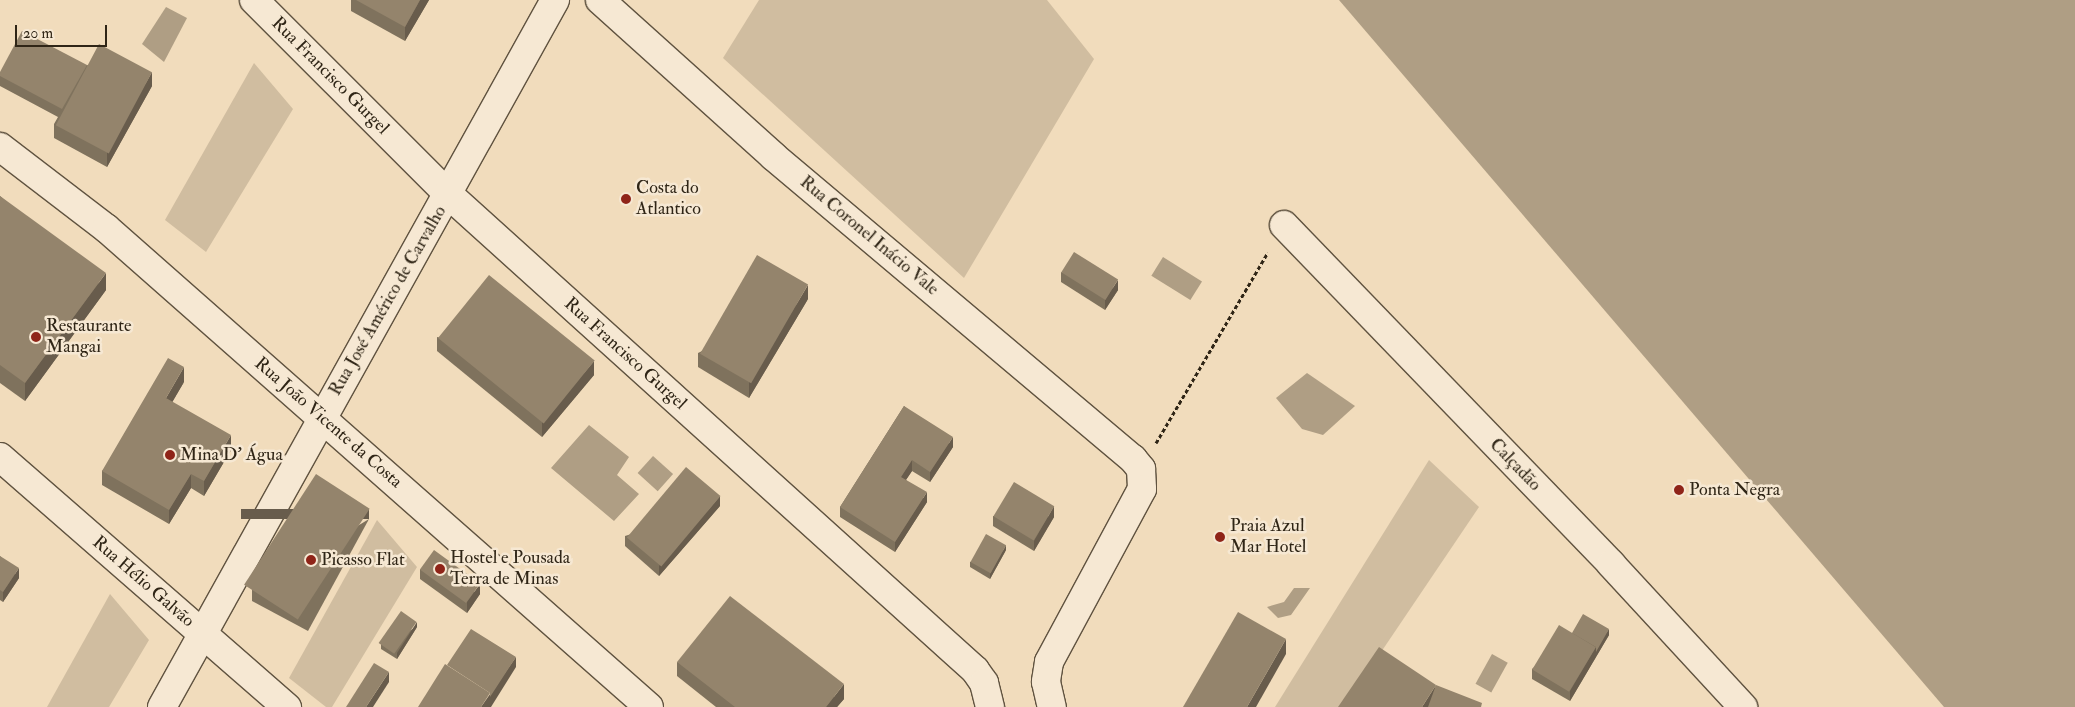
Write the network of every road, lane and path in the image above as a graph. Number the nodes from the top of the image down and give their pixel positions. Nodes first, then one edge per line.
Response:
1 (254, 0) edge
2 (554, 0) edge
3 (600, 0) edge
4 (0, 147) edge
5 (448, 194) junction
6 (1284, 225) joint
7 (322, 417) junction
8 (0, 458) edge
9 (1140, 469) junction
10 (203, 634) junction
11 (1049, 694) edge
12 (162, 707) edge
13 (287, 707) edge
14 (649, 707) edge
15 (990, 707) edge
16 (1742, 707) edge

1 - 5 street, Rua Francisco Gurgel
2 - 5 street, Rua José Américo de Carvalho
3 - 9 street, Rua Coronel Inácio Vale
4 - 7 street, Rua João Vicente da Costa
5 - 7 street, Rua José Américo de Carvalho
5 - 15 street, Rua Francisco Gurgel
6 - 9 path
6 - 16 street, Calçadão
7 - 10 street, Rua José Américo de Carvalho
7 - 14 street, Rua João Vicente da Costa
8 - 10 street, Rua Hélio Galvão
9 - 11 street
10 - 12 street, Rua José Américo de Carvalho
10 - 13 street, Rua Hélio Galvão

